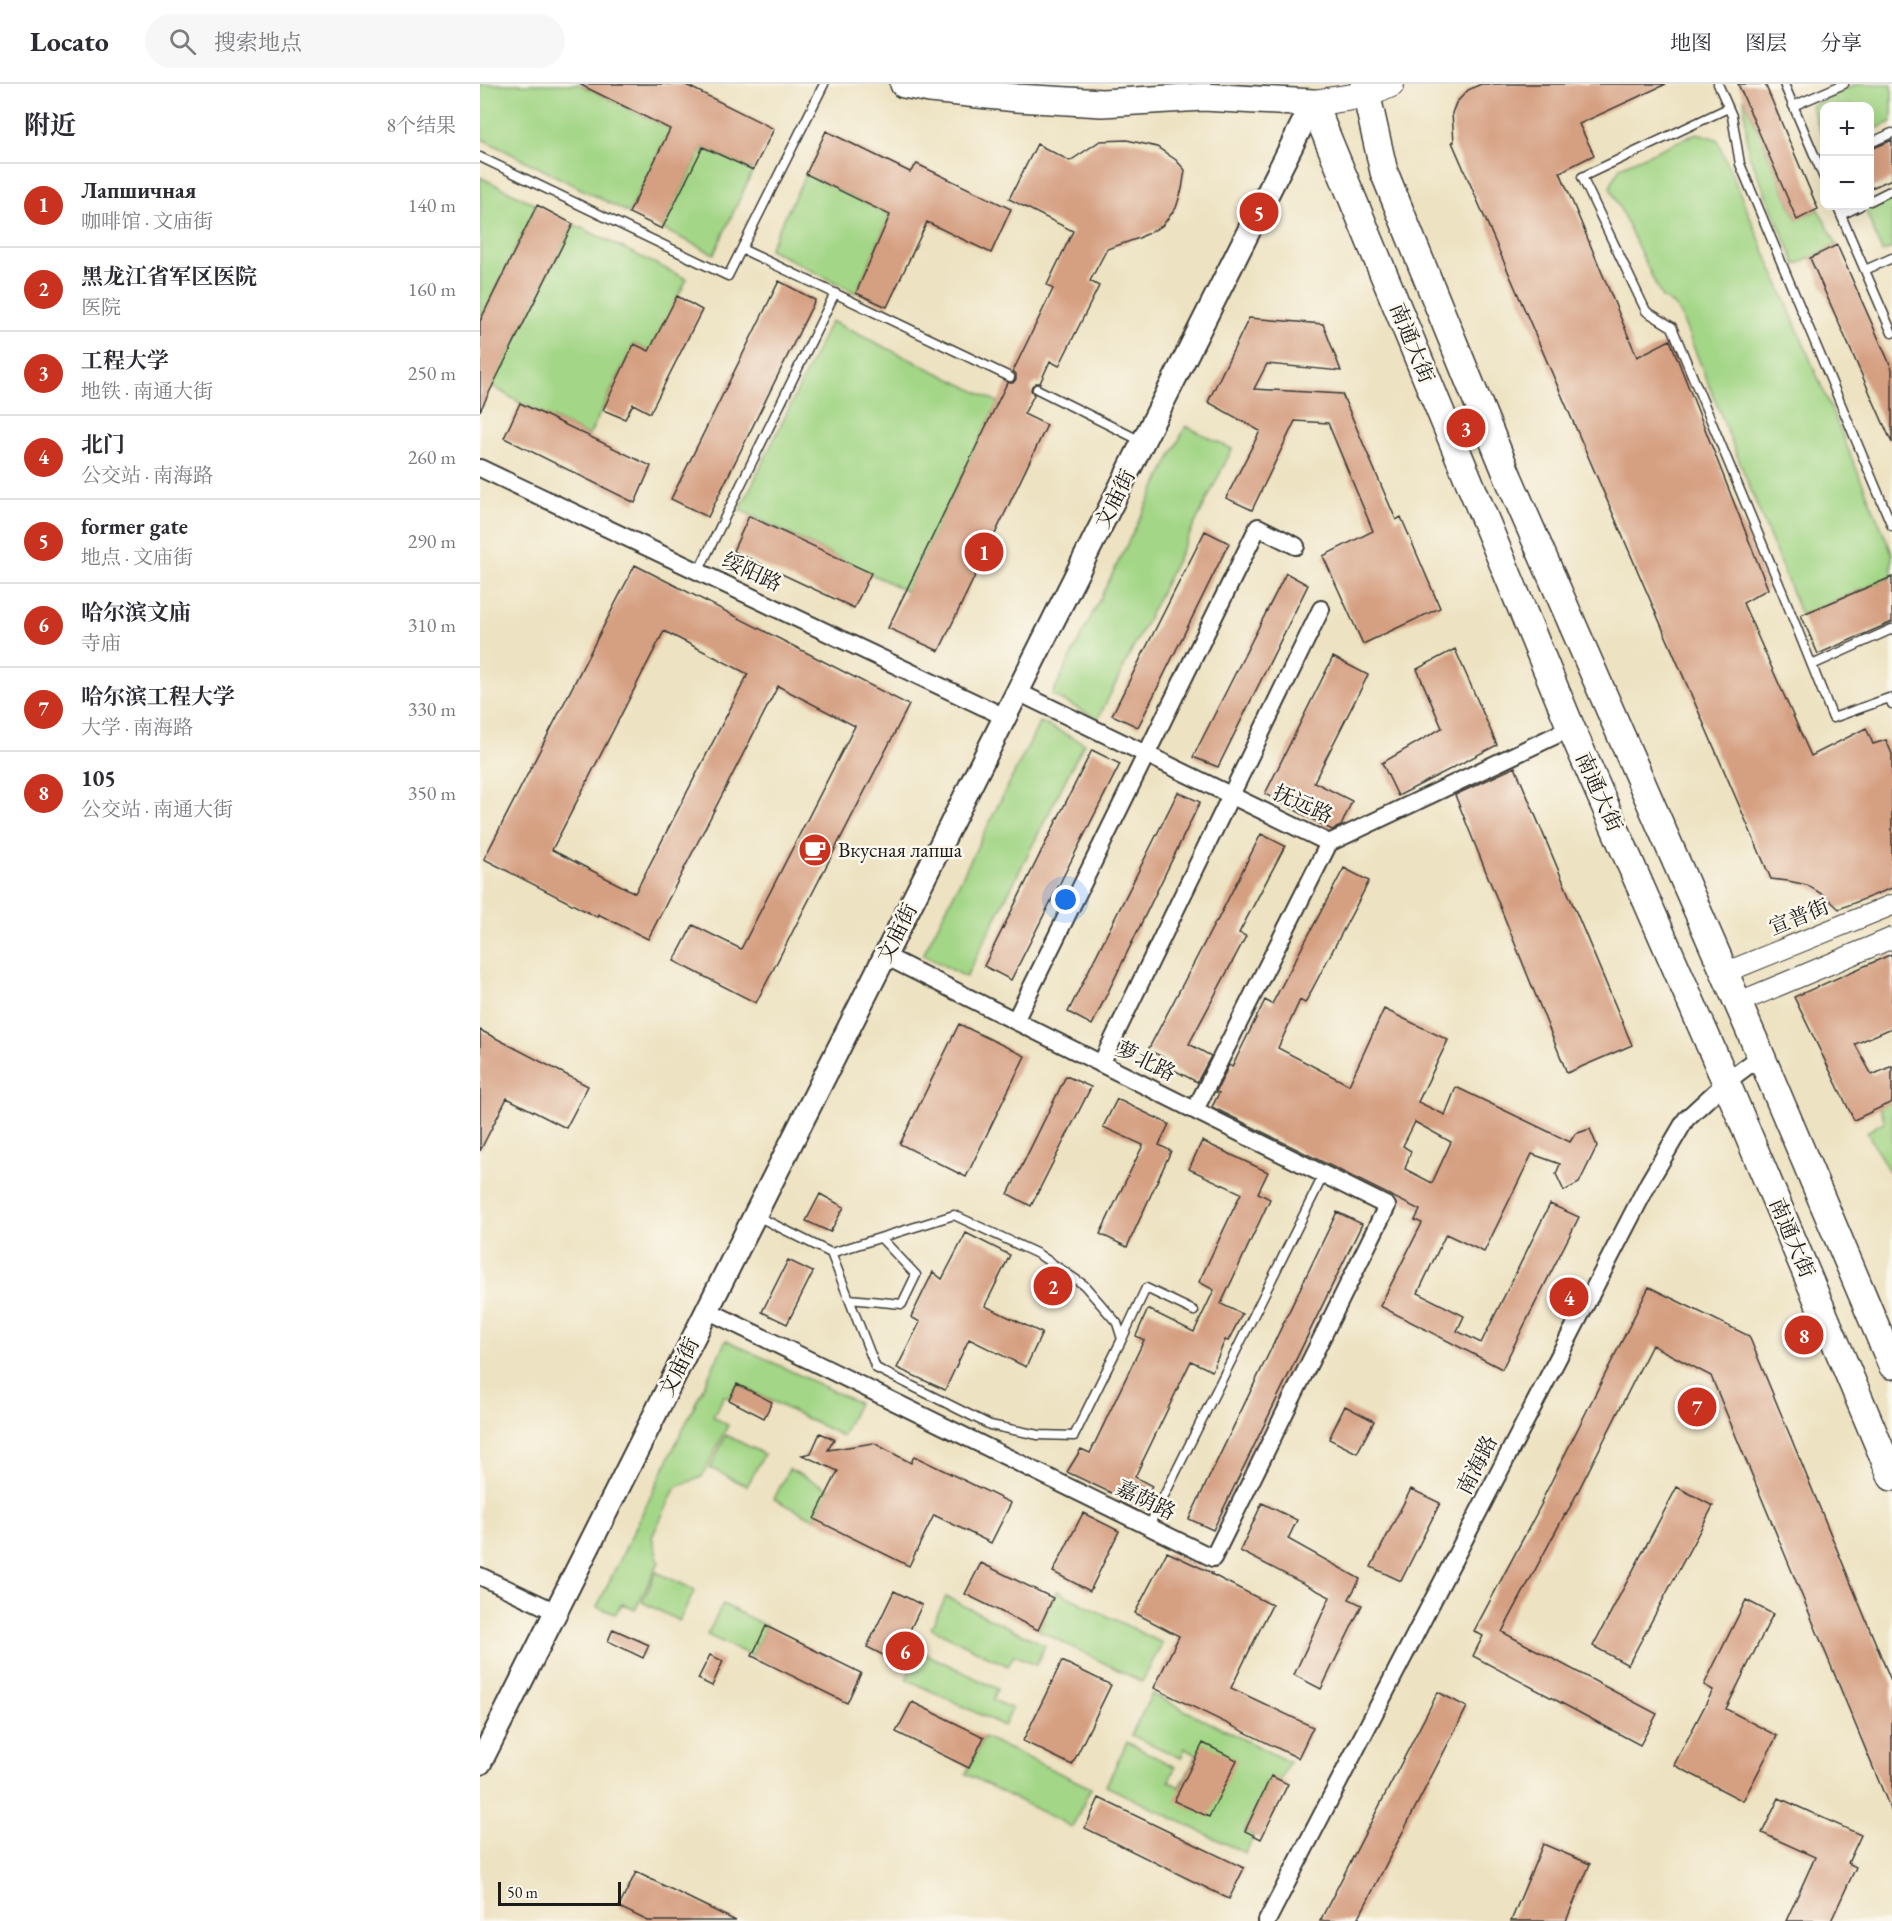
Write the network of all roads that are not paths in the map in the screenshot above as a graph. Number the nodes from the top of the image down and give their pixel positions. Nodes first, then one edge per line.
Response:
1 (824, 84) edge
2 (904, 84) edge
3 (1391, 84) edge
4 (1718, 84) edge
5 (1784, 84) edge
6 (1844, 84) edge
7 (1315, 90) edge
8 (1365, 90) edge
9 (1793, 105) junction
10 (1728, 108) junction
11 (1892, 133) edge
12 (1874, 141) edge
13 (480, 157) edge
14 (1820, 160) edge
15 (1892, 190) edge
16 (1874, 199) edge
17 (1838, 210) edge
18 (1851, 210) edge
19 (1840, 215) junction
20 (741, 249) junction
21 (1892, 258) edge
22 (1865, 270) junction
23 (835, 293) junction
24 (1891, 328) edge
25 (1010, 377) dead end
26 (1037, 389) dead end
27 (1143, 442) junction
28 (480, 468) edge
29 (1892, 526) edge
30 (1296, 546) dead end
31 (698, 572) junction
32 (1321, 609) dead end
33 (1892, 629) edge
34 (1812, 665) junction
35 (1018, 692) junction
36 (1892, 704) edge
37 (1005, 717) junction
38 (1571, 728) junction
39 (1147, 754) junction
40 (1231, 795) junction
41 (1329, 843) junction
42 (1892, 905) edge
43 (1892, 938) edge
44 (885, 956) junction
45 (1724, 973) junction
46 (1737, 1003) junction
47 (1016, 1021) junction
48 (1761, 1056) junction
49 (1101, 1064) junction
50 (1726, 1082) junction
51 (1195, 1110) junction
52 (1324, 1174) junction
53 (1387, 1206) joint
54 (755, 1215) junction
55 (881, 1238) junction
56 (831, 1253) junction
57 (849, 1299) junction
58 (707, 1310) junction
59 (1194, 1311) dead end
60 (1122, 1339) junction
61 (1892, 1365) edge
62 (1892, 1477) edge
63 (1149, 1526) junction
64 (480, 1576) edge
65 (555, 1612) junction
66 (480, 1763) edge
67 (1267, 1921) edge

1 - 20 lane
2 - 7 highway
3 - 8 main road
4 - 10 lane
5 - 9 lane
6 - 9 lane
7 - 8 main road
7 - 27 main road, 文庙街
7 - 38 highway, 南通大街
8 - 45 highway, 南通大街
9 - 14 lane
10 - 29 lane
10 - 34 lane
11 - 12 lane
13 - 20 lane
15 - 16 lane
17 - 19 lane
18 - 19 lane
19 - 22 lane
20 - 23 lane
21 - 22 lane
22 - 24 lane
23 - 25 lane
23 - 31 lane
26 - 27 lane
27 - 35 main road, 文庙街
28 - 31 street, 绥阳路
30 - 39 street
31 - 37 street, 绥阳路
32 - 40 street
33 - 34 lane
34 - 36 lane
35 - 37 main road, 文庙街
35 - 39 street, 抚远路
37 - 44 main road, 文庙街
38 - 41 street, 抚远路
38 - 50 highway, 南通大街
39 - 40 street, 抚远路
39 - 47 street
40 - 41 street, 抚远路
40 - 49 street
41 - 51 street
42 - 45 street, 宣普街
43 - 46 street
44 - 47 street, 萝北路
44 - 54 main road, 文庙街
45 - 46 highway, 南通大街
46 - 48 highway, 南通大街
47 - 49 street, 萝北路
48 - 50 street, 南海路
48 - 61 highway, 南通大街
49 - 51 street, 萝北路
50 - 62 highway, 南通大街
50 - 67 street, 南海路
51 - 52 street, 萝北路
52 - 53 street, 萝北路
52 - 63 lane
53 - 63 street, 嘉荫路
54 - 56 lane
54 - 58 main road, 文庙街
55 - 56 lane
55 - 57 lane
55 - 60 lane
56 - 57 lane
57 - 60 lane
58 - 63 street, 嘉荫路
58 - 65 main road, 文庙街
59 - 60 lane
64 - 65 street
65 - 66 main road, 文庙街

